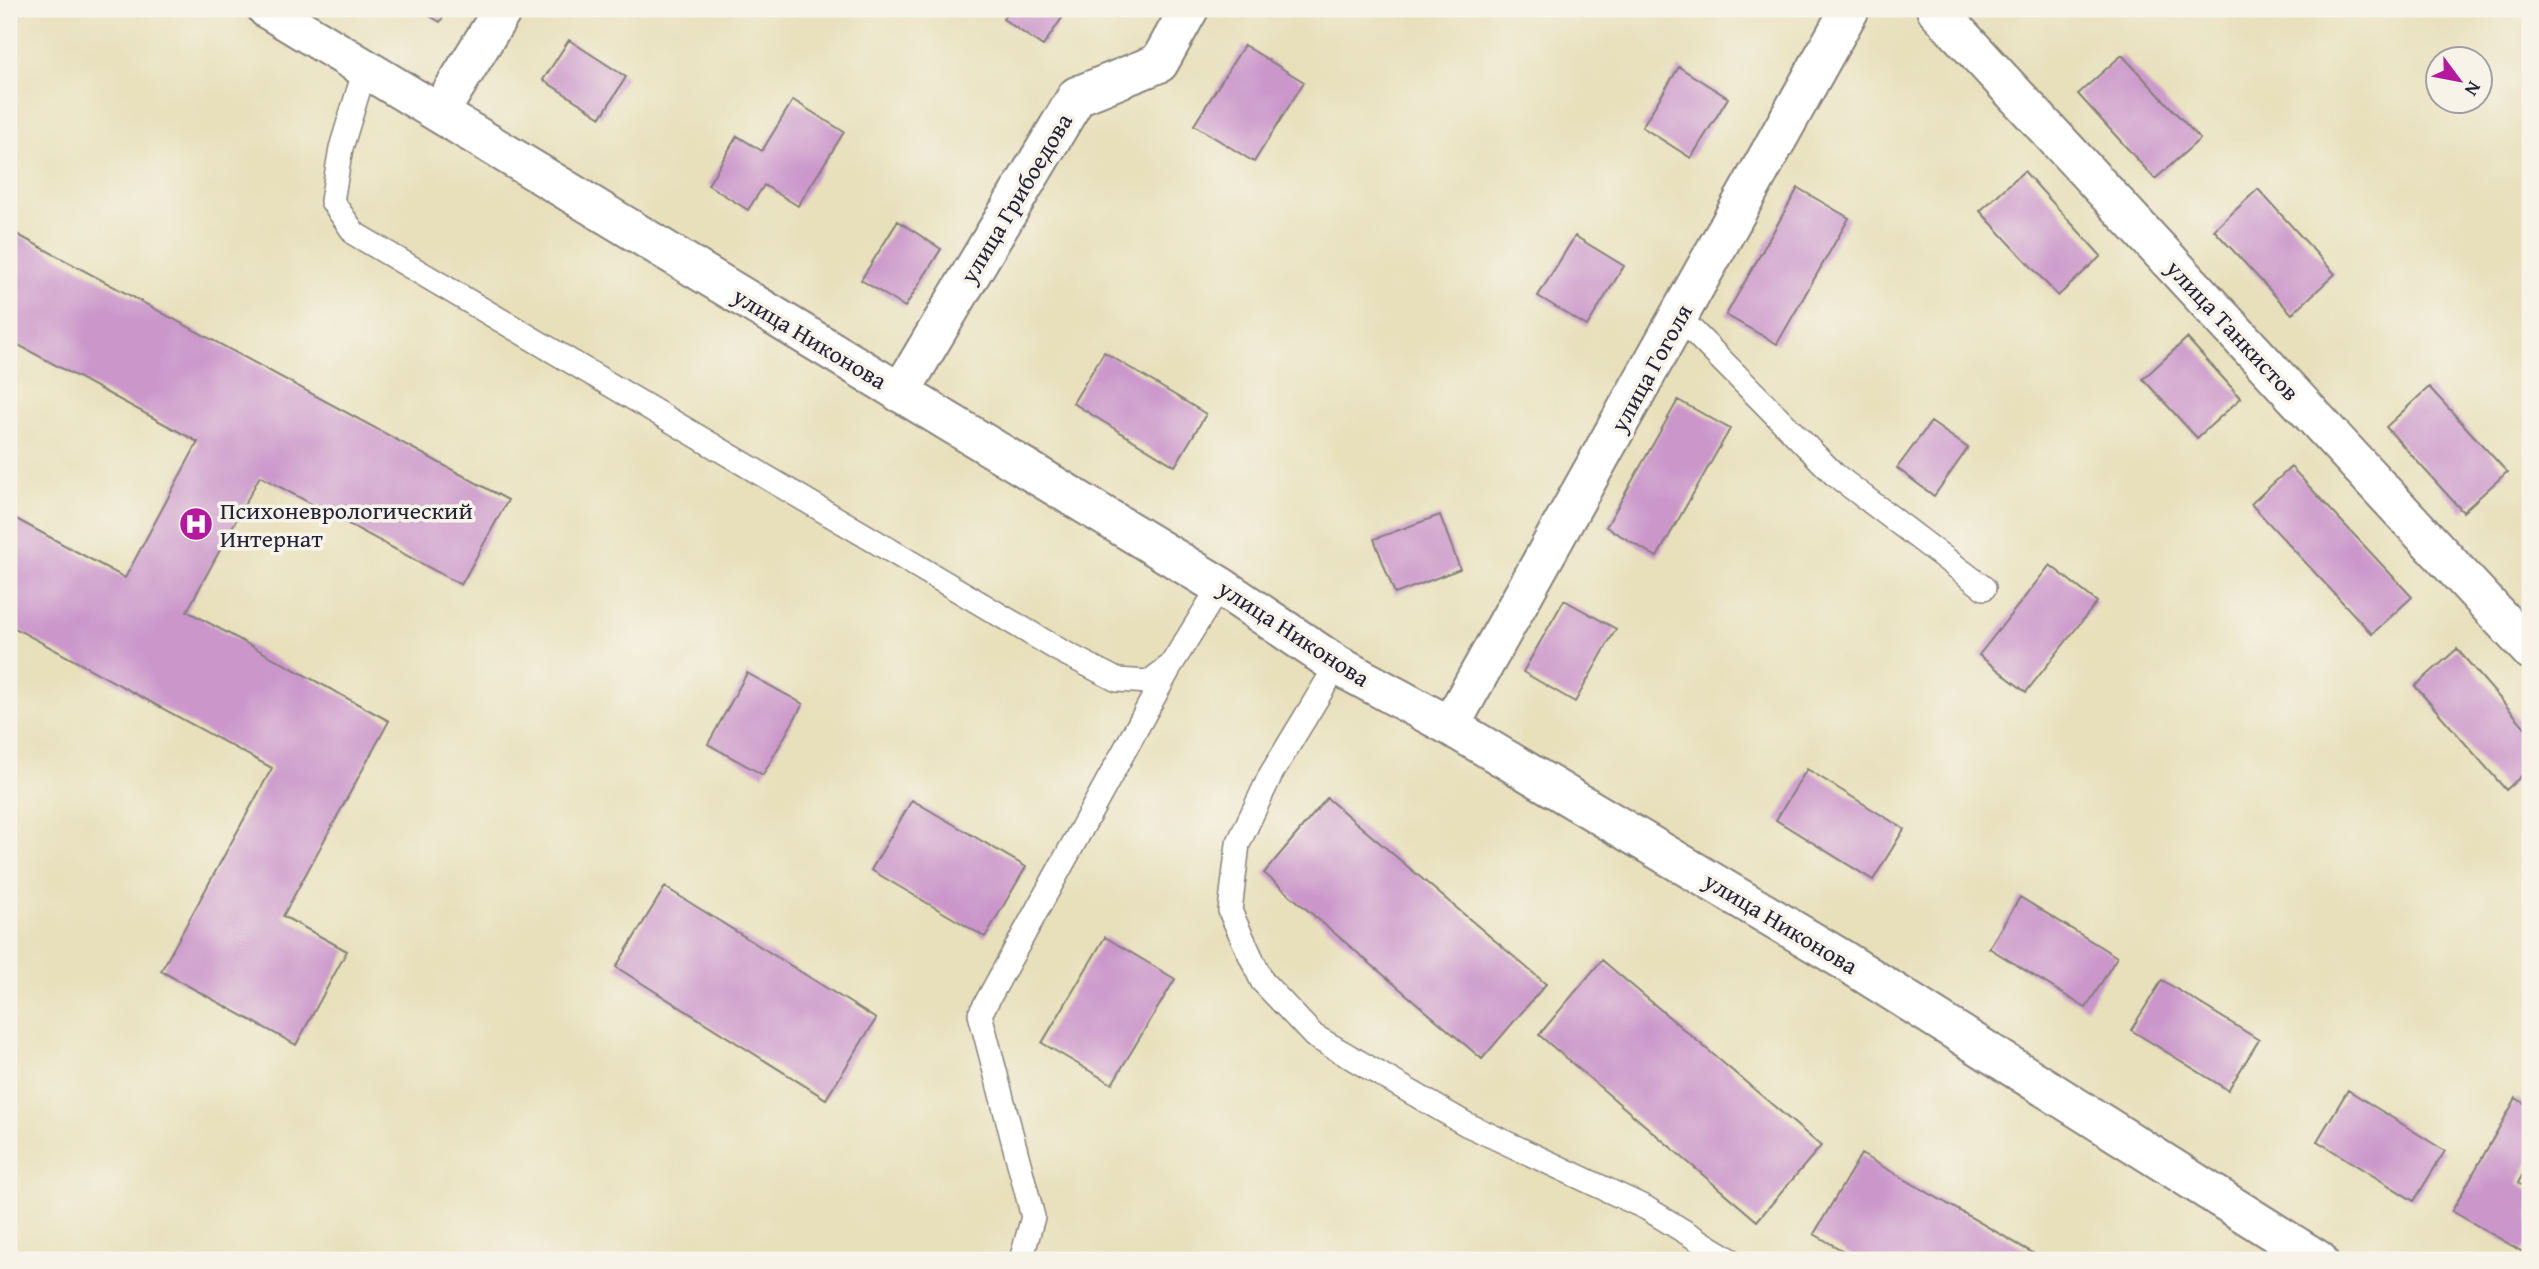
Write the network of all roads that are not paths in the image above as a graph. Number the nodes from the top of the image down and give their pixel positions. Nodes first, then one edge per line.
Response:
1 (267, 9) edge
2 (503, 9) edge
3 (1189, 9) edge
4 (1850, 9) edge
5 (1936, 9) edge
6 (365, 69) junction
7 (439, 114) junction
8 (1679, 317) junction
9 (901, 393) junction
10 (1220, 586) junction
11 (1984, 589) dead end
12 (2530, 650) edge
13 (1171, 665) junction
14 (1337, 666) junction
15 (1450, 726) junction
16 (1021, 1260) edge
17 (1731, 1260) edge
18 (2318, 1260) edge

1 - 6 street, улица Никонова
2 - 7 street
3 - 9 street, улица Грибоедова
4 - 8 street, улица Гоголя
5 - 12 street, улица Танкистов
6 - 7 street, улица Никонова
6 - 13 lane
7 - 9 street, улица Никонова
8 - 11 lane
8 - 15 street, улица Гоголя
9 - 10 street, улица Никонова
10 - 13 lane
10 - 14 street, улица Никонова
13 - 16 lane
14 - 15 street, улица Никонова
14 - 17 lane
15 - 18 street, улица Никонова

